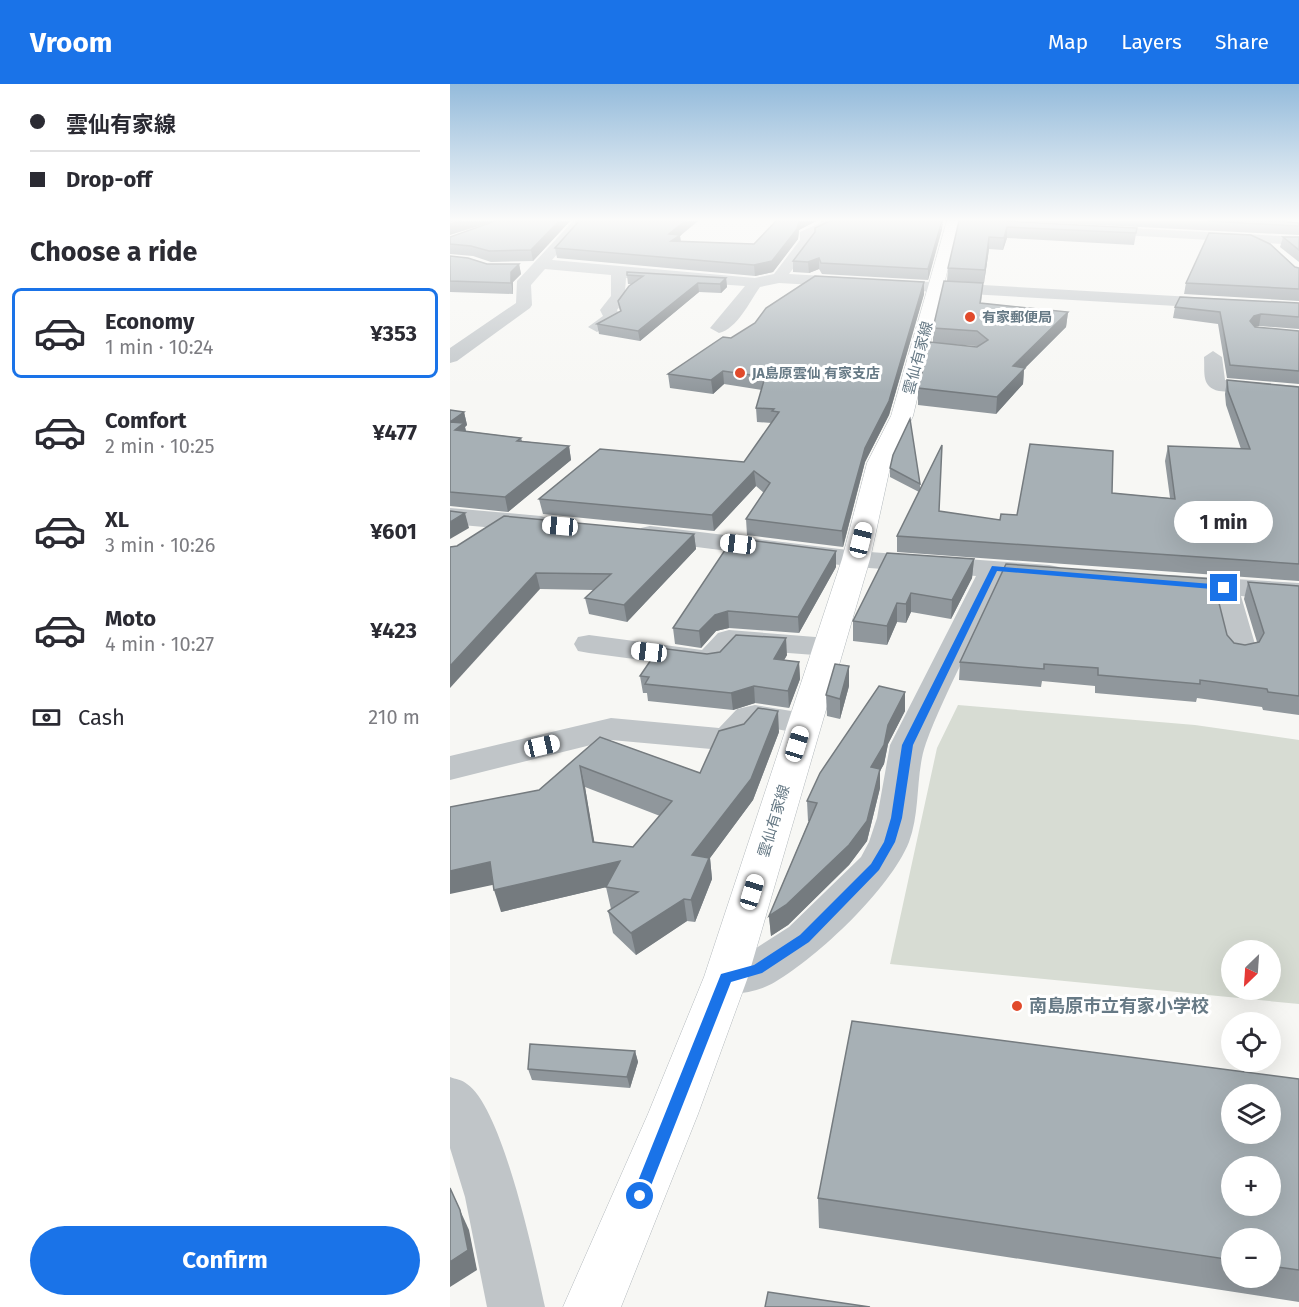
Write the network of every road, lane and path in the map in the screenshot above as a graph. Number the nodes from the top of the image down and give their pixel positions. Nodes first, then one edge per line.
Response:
1 (529, 278) edge
2 (617, 278) edge
3 (712, 278) edge
4 (939, 278) edge
5 (778, 279) joint
6 (755, 283) junction
7 (937, 288) junction
8 (1299, 308) edge
9 (597, 327) edge
10 (719, 328) dead end
11 (450, 357) edge
12 (1213, 357) dead end
13 (1299, 392) edge
14 (542, 499) edge
15 (450, 516) edge
16 (509, 521) junction
17 (562, 526) edge
18 (621, 532) edge
19 (467, 544) edge
20 (856, 559) junction
21 (994, 568) junction
22 (1075, 575) edge
23 (1144, 581) edge
24 (1224, 588) junction
25 (1299, 592) edge
26 (589, 644) dead end
27 (828, 647) junction
28 (1241, 651) edge
29 (804, 723) junction
30 (450, 768) edge
31 (726, 977) junction
32 (450, 1100) edge
33 (516, 1307) edge
34 (592, 1307) edge

1 - 11 street
2 - 9 street
3 - 6 street
4 - 7 main road, 雲仙有家線
5 - 6 street
5 - 7 street
6 - 10 street
7 - 8 street
7 - 20 main road, 雲仙有家線
12 - 13 street
14 - 16 street
15 - 16 street
16 - 17 street
16 - 19 street
18 - 20 street
20 - 21 street
20 - 27 main road, 雲仙有家線
21 - 22 street
21 - 31 street
23 - 24 street
24 - 25 street
24 - 28 street
26 - 27 street
27 - 29 main road, 雲仙有家線
29 - 30 street
29 - 31 main road, 雲仙有家線
31 - 34 main road, 雲仙有家線
32 - 33 street

